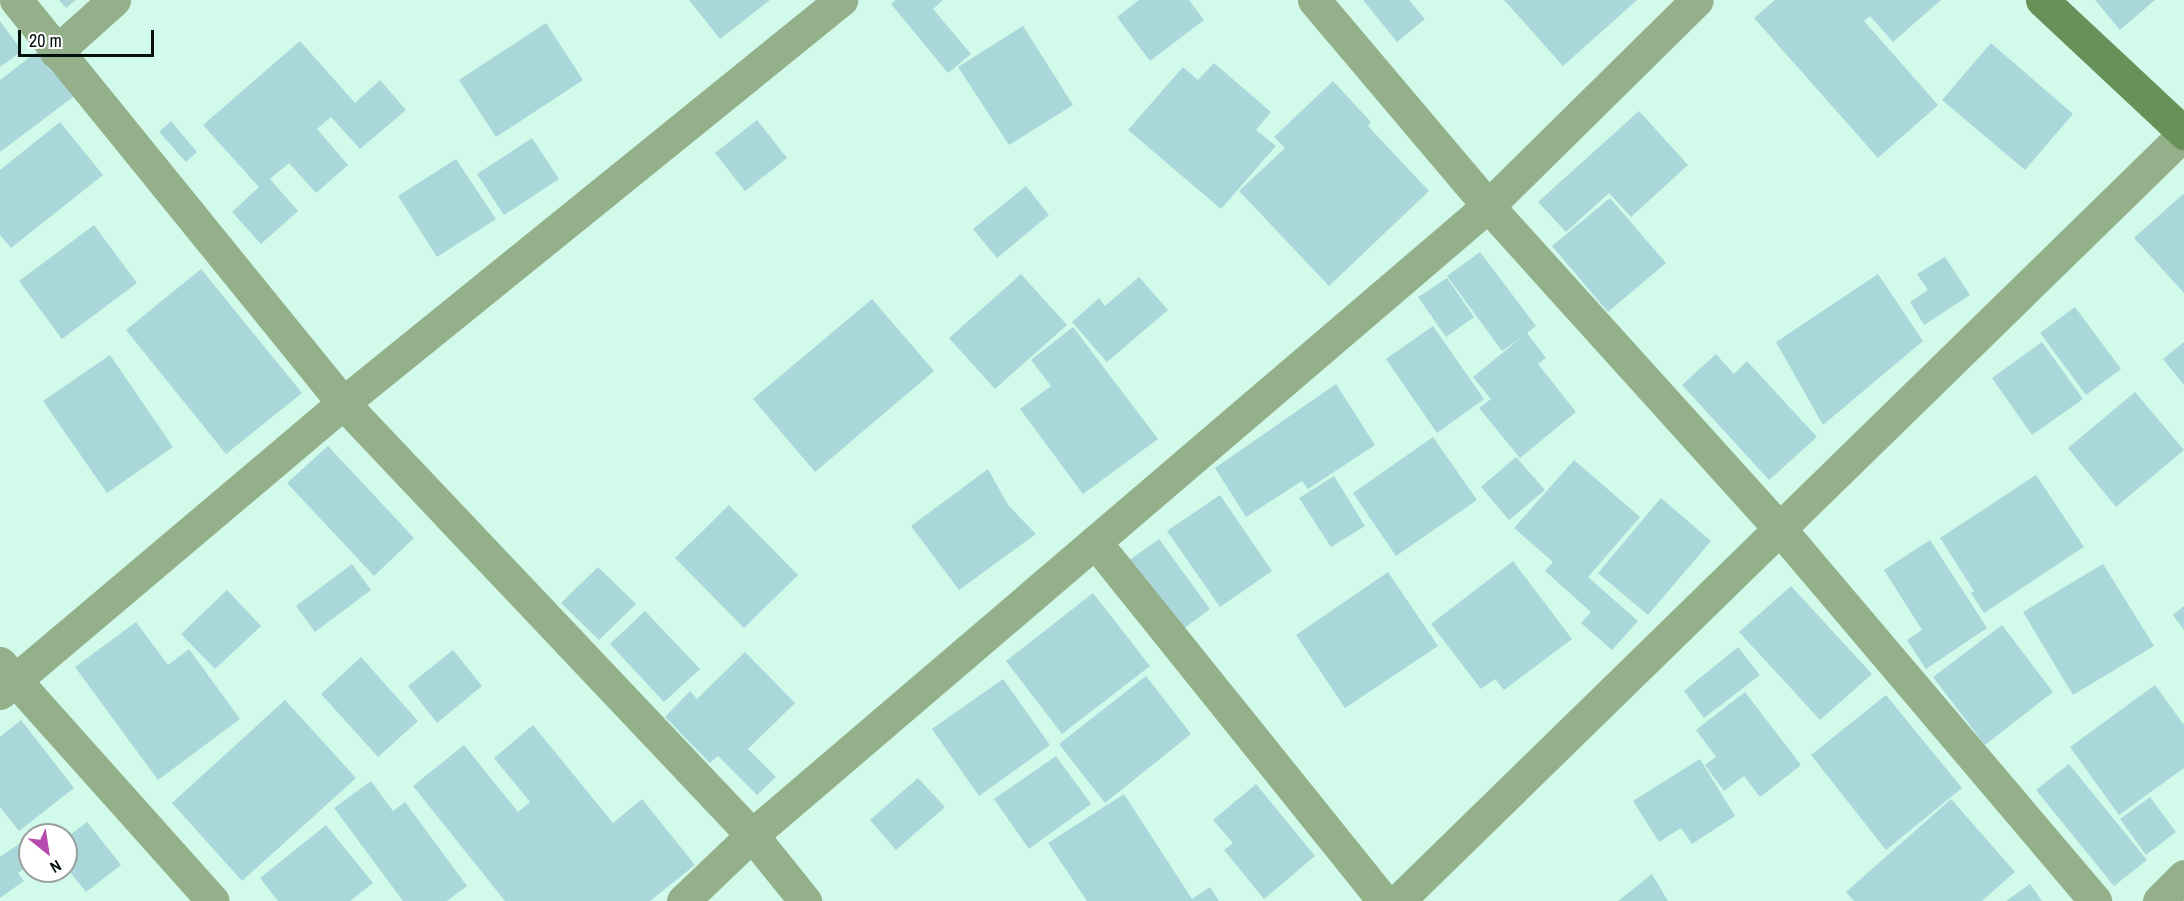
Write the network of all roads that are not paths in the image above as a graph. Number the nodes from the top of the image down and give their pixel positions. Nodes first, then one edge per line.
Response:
1 (16, 0) edge
2 (114, 0) edge
3 (841, 0) edge
4 (1314, 0) edge
5 (1697, 0) edge
6 (2042, 0) edge
7 (57, 52) junction
8 (2184, 133) edge
9 (1488, 206) junction
10 (343, 403) junction
11 (1779, 528) junction
12 (1095, 542) junction
13 (5, 679) edge
14 (752, 835) junction
15 (2184, 876) edge
16 (213, 901) edge
17 (683, 901) edge
18 (805, 901) edge
19 (1384, 901) edge
20 (1398, 901) edge
21 (2095, 901) edge
22 (2159, 901) edge

1 - 7 street
2 - 7 street
3 - 10 street
4 - 9 street
5 - 9 street
6 - 8 main road
7 - 10 street
8 - 11 street
9 - 11 street
9 - 12 street
10 - 13 street
10 - 14 street
11 - 20 street
11 - 21 street
12 - 14 street
12 - 19 street
13 - 16 street
14 - 17 street
14 - 18 street
15 - 22 street

